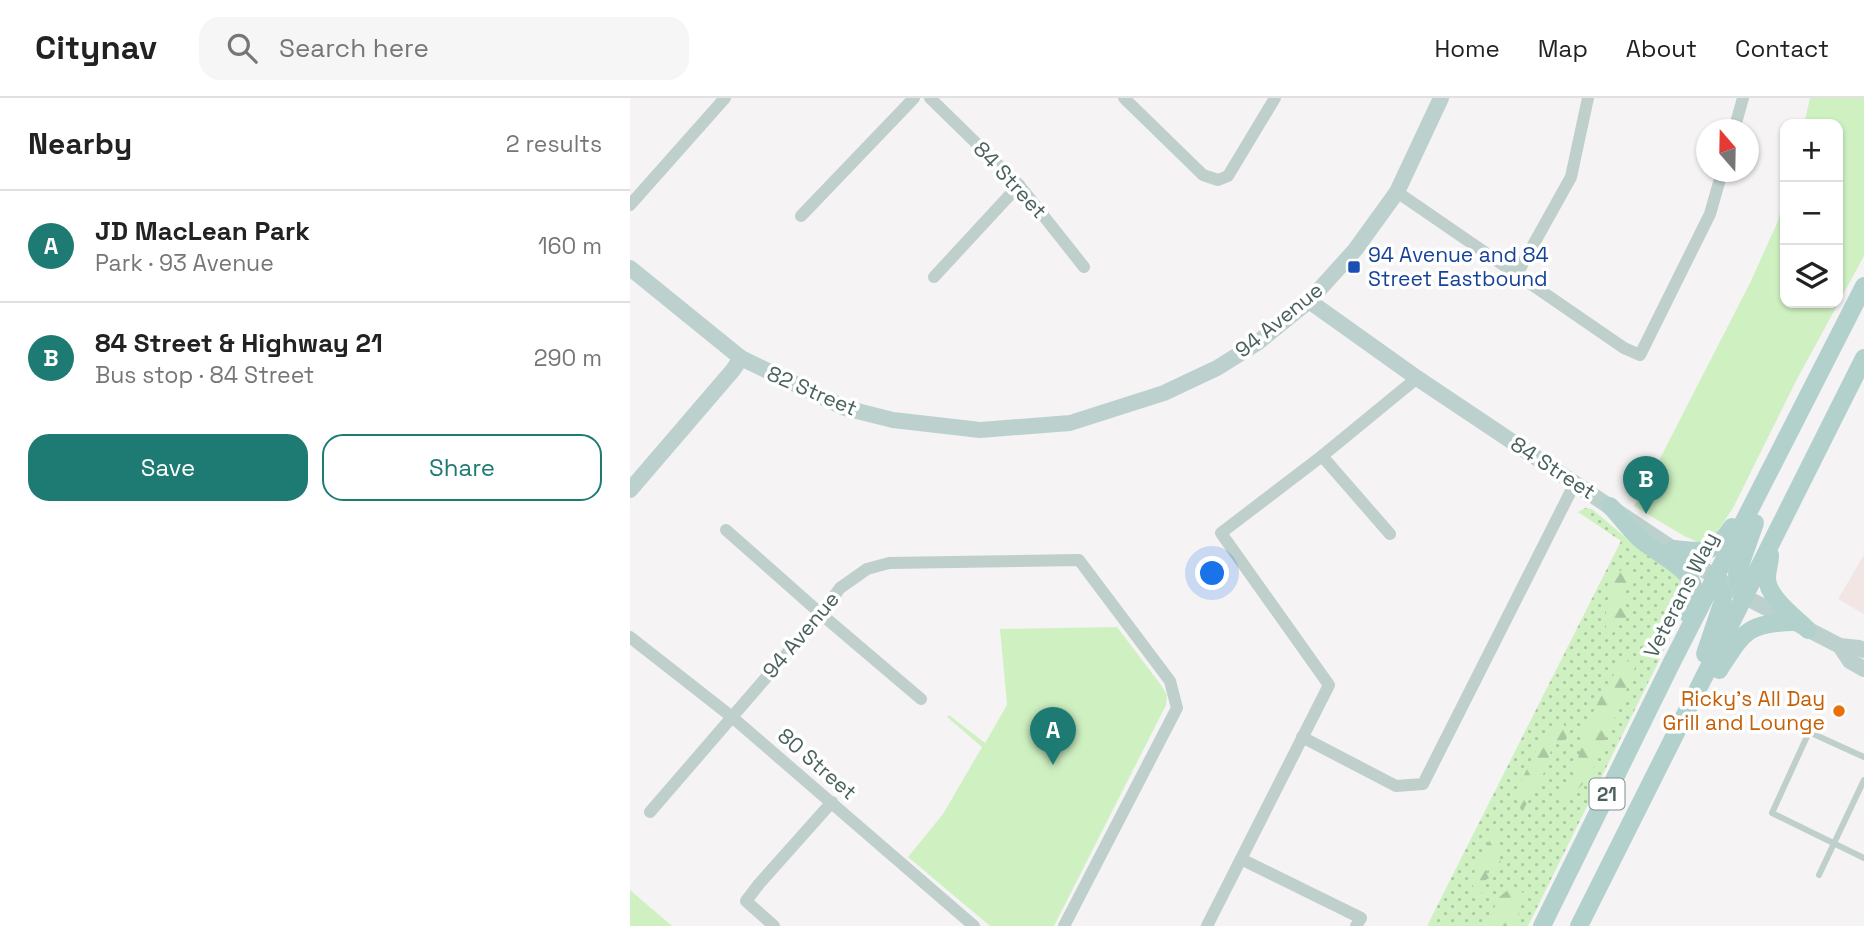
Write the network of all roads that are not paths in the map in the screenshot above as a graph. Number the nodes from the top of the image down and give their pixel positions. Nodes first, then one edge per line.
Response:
1 (724, 98) edge
2 (914, 98) edge
3 (930, 98) edge
4 (1124, 98) edge
5 (1275, 98) edge
6 (1441, 98) edge
7 (1588, 98) edge
8 (1743, 98) edge
9 (1737, 119) edge
10 (1719, 182) edge
11 (1019, 186) junction
12 (1397, 192) junction
13 (630, 205) edge
14 (801, 216) dead end
15 (1084, 267) dead end
16 (630, 268) edge
17 (1517, 274) junction
18 (934, 277) dead end
19 (1330, 278) junction
20 (1864, 286) edge
21 (1309, 301) junction
22 (1334, 318) junction
23 (1279, 326) junction
24 (741, 358) junction
25 (1864, 358) edge
26 (1417, 378) junction
27 (1070, 424) joint
28 (1322, 456) junction
29 (1575, 483) junction
30 (630, 490) edge
31 (1757, 500) junction
32 (1610, 506) junction
33 (726, 530) dead end
34 (1390, 534) dead end
35 (1771, 542) junction
36 (1674, 549) junction
37 (1716, 577) junction
38 (1745, 597) junction
39 (821, 614) junction
40 (1801, 626) junction
41 (630, 637) edge
42 (1840, 646) junction
43 (1864, 650) edge
44 (1672, 662) junction
45 (1864, 669) edge
46 (921, 699) dead end
47 (1692, 701) junction
48 (732, 717) junction
49 (1679, 727) junction
50 (1303, 737) junction
51 (1864, 757) edge
52 (1864, 780) edge
53 (832, 802) junction
54 (650, 812) dead end
55 (1835, 842) junction
56 (1864, 858) edge
57 (1241, 859) junction
58 (1819, 875) dead end
59 (774, 926) edge
60 (974, 926) edge
61 (1064, 926) edge
62 (1207, 926) edge
63 (1356, 926) edge
64 (1542, 926) edge
65 (1579, 926) edge

1 - 13 street
2 - 14 street
3 - 11 street, 84 Street
4 - 5 street
6 - 12 street, 94 Avenue
7 - 17 street
8 - 9 street
10 - 17 street
11 - 15 street, 84 Street
11 - 18 street
12 - 17 street
12 - 19 street, 94 Avenue
16 - 24 street, 82 Street
19 - 21 street, 94 Avenue
19 - 22 street
20 - 31 main road, Veterans Way / 21
21 - 22 street, 84 Street
21 - 23 street, 94 Avenue
22 - 23 street
22 - 26 street, 84 Street
23 - 27 street, 94 Avenue
24 - 27 street, 82 Street
24 - 30 street
25 - 35 main road, 21
26 - 28 street
26 - 29 street, 84 Street
28 - 34 street
28 - 50 street
29 - 32 street, 84 Street
29 - 50 street
31 - 36 main road
31 - 37 main road, Veterans Way / 21
31 - 38 main road
32 - 36 street, 84 Street
32 - 44 main road
33 - 39 street
35 - 38 main road, 21
35 - 40 main road
36 - 37 street, 84 Street
37 - 38 street, 84 Street
37 - 44 main road, Veterans Way / 21
37 - 47 main road
38 - 40 street, 84 Street
38 - 47 main road, 21
39 - 46 street
39 - 48 street, 94 Avenue
39 - 61 street, 94 Avenue
40 - 42 street, 84 Street
40 - 49 main road
41 - 48 street, 80 Street
42 - 43 street, 84 Street
42 - 45 street, 84 Street
44 - 64 main road, Veterans Way / 21
47 - 49 main road, 21
48 - 53 street, 80 Street
48 - 54 street, 94 Avenue
49 - 65 main road, 21
50 - 57 street
51 - 55 lane
52 - 55 lane
53 - 59 street
53 - 60 street, 80 Street
55 - 56 lane
55 - 58 lane
57 - 62 street
57 - 63 street

